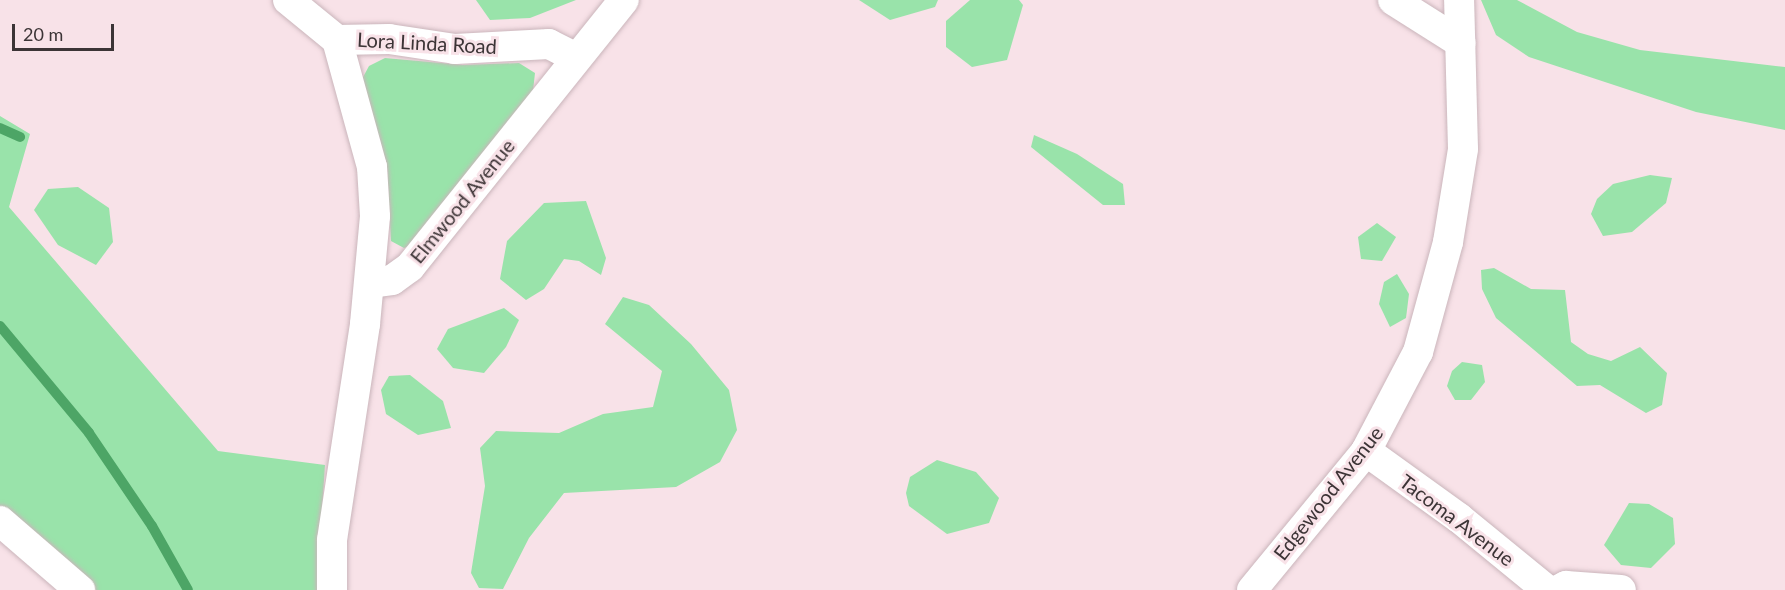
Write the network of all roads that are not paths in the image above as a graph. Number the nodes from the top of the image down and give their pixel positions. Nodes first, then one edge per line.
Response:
1 (288, 0) edge
2 (624, 0) edge
3 (1393, 0) edge
4 (1459, 0) edge
5 (337, 40) junction
6 (1461, 43) junction
7 (576, 58) junction
8 (371, 283) junction
9 (1366, 451) junction
10 (0, 521) edge
11 (80, 590) edge
12 (332, 590) edge
13 (1252, 590) edge
14 (1547, 590) edge
15 (1558, 590) edge
16 (1621, 590) edge

1 - 5 street, Lora Linda Road
2 - 7 street, Elmwood Avenue
3 - 6 street
4 - 6 street, Edgewood Avenue
5 - 7 street, Lora Linda Road
5 - 8 street
6 - 9 street, Edgewood Avenue
7 - 8 street, Elmwood Avenue
8 - 12 street
9 - 13 street, Edgewood Avenue
9 - 14 street, Tacoma Avenue
10 - 11 street
15 - 16 street

